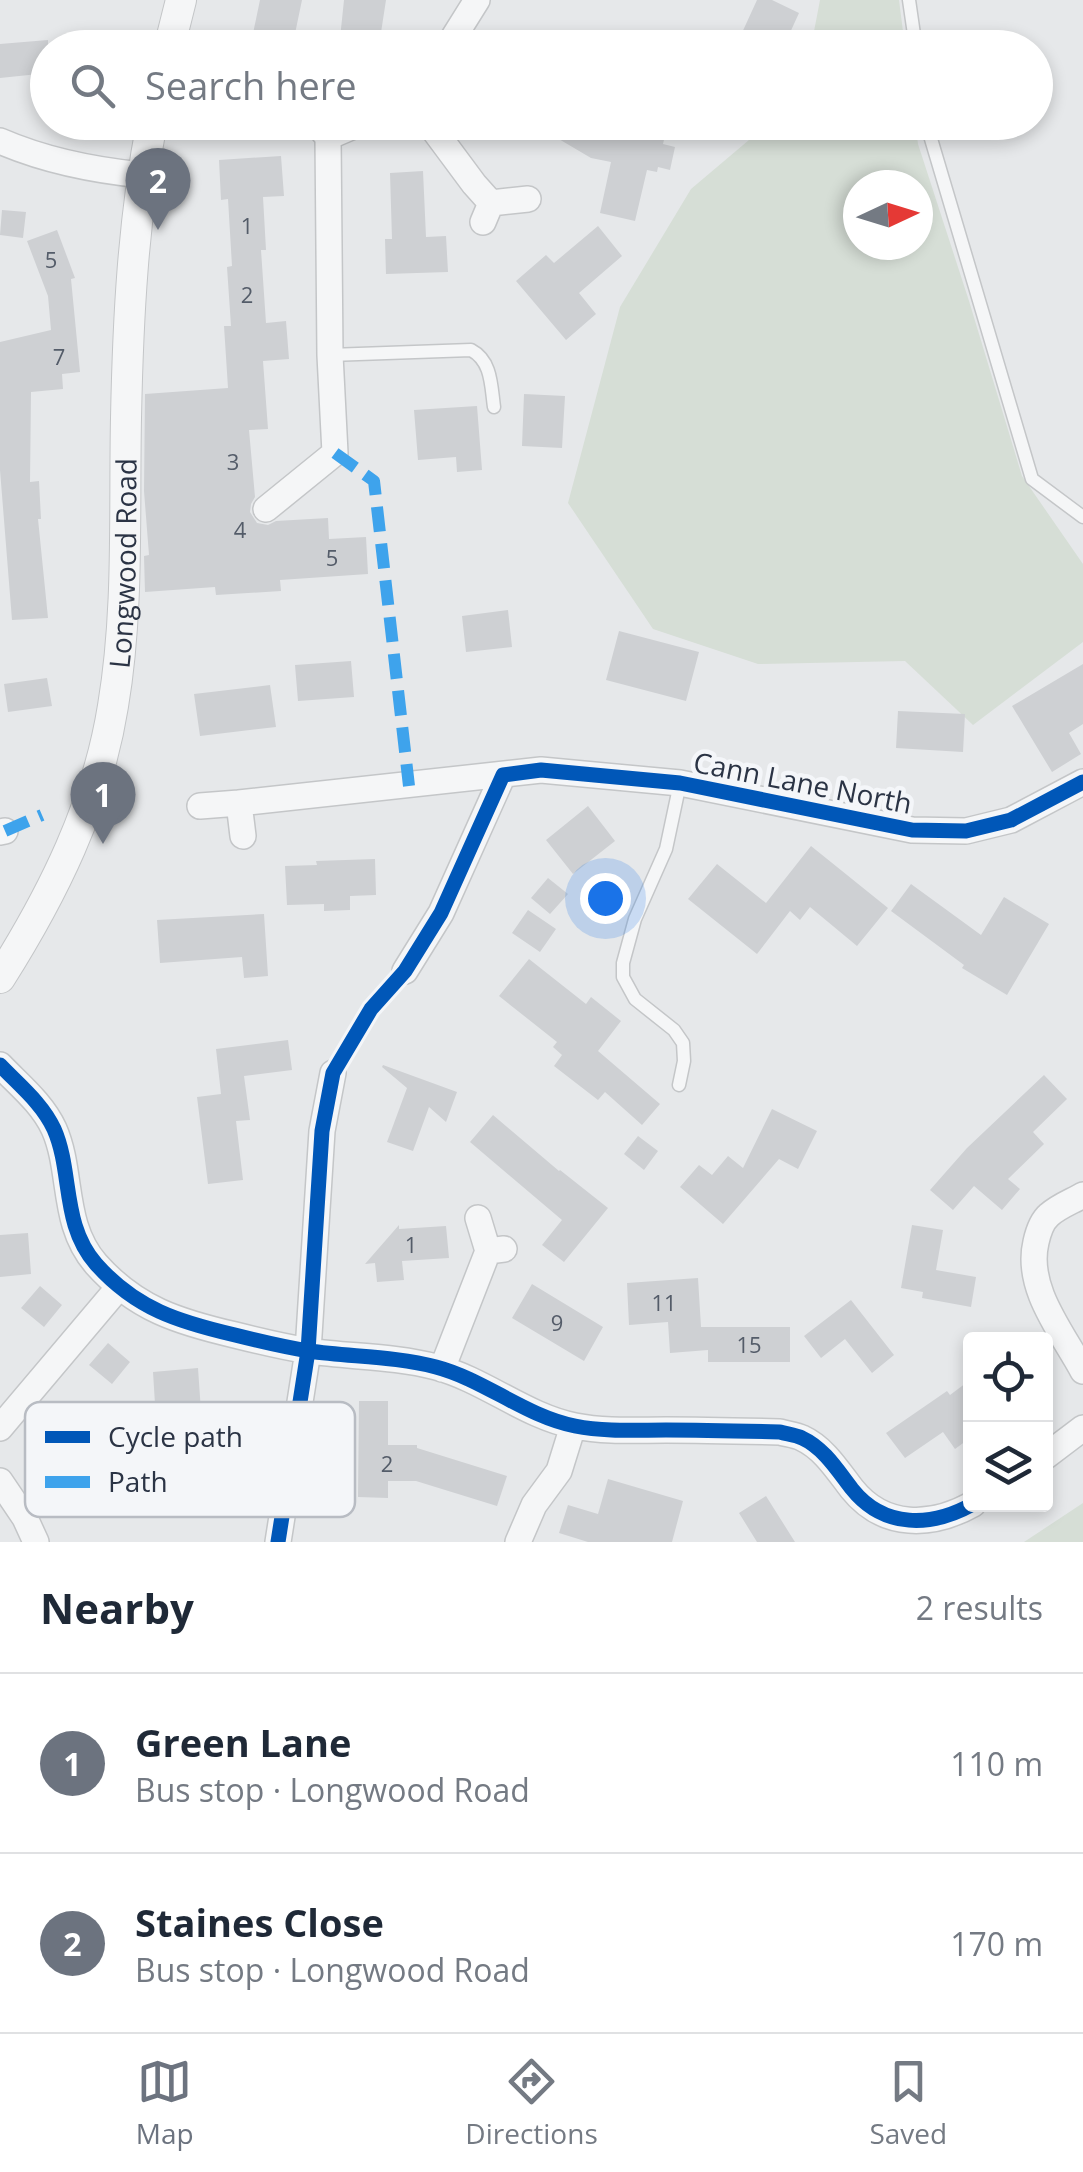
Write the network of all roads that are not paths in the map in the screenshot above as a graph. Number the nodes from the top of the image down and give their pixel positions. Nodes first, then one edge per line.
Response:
1 (181, 0) edge
2 (477, 0) edge
3 (909, 0) edge
4 (174, 30) edge
5 (458, 30) edge
6 (913, 30) edge
7 (149, 140) edge
8 (321, 140) edge
9 (441, 140) edge
10 (931, 140) edge
11 (0, 141) edge
12 (142, 175) junction
13 (528, 199) dead end
14 (330, 355) junction
15 (494, 407) dead end
16 (266, 509) dead end
17 (1083, 518) edge
18 (503, 774) junction
19 (1083, 782) edge
20 (680, 783) junction
21 (240, 803) junction
22 (200, 806) dead end
23 (243, 836) dead end
24 (404, 970) dead end
25 (0, 978) edge
26 (0, 1066) edge
27 (333, 1072) dead end
28 (680, 1086) dead end
29 (1083, 1194) edge
30 (478, 1218) dead end
31 (119, 1287) junction
32 (308, 1350) junction
33 (442, 1368) junction
34 (1083, 1371) edge
35 (300, 1402) edge
36 (574, 1426) junction
37 (0, 1428) edge
38 (1083, 1428) edge
39 (1053, 1451) edge
40 (0, 1481) edge
41 (963, 1510) edge
42 (282, 1517) edge
43 (36, 1542) edge
44 (278, 1542) edge
45 (518, 1542) edge

1 - 4 street
2 - 5 street
3 - 6 lane
7 - 12 street, Longwood Road
8 - 14 street
9 - 13 street
10 - 17 lane
11 - 12 street
12 - 25 street, Longwood Road
14 - 15 lane
14 - 16 street
18 - 20 street, Cann Lane North
18 - 21 street, Cann Lane North
18 - 24 street
19 - 20 street, Cann Lane North
20 - 28 lane
21 - 22 street, Cann Lane North
21 - 23 street
26 - 31 street
27 - 32 street
29 - 34 street
30 - 33 street
31 - 32 street
31 - 37 street
32 - 33 street
32 - 35 street
33 - 36 street
36 - 41 street
36 - 45 street
38 - 39 street
40 - 43 street
42 - 44 street

